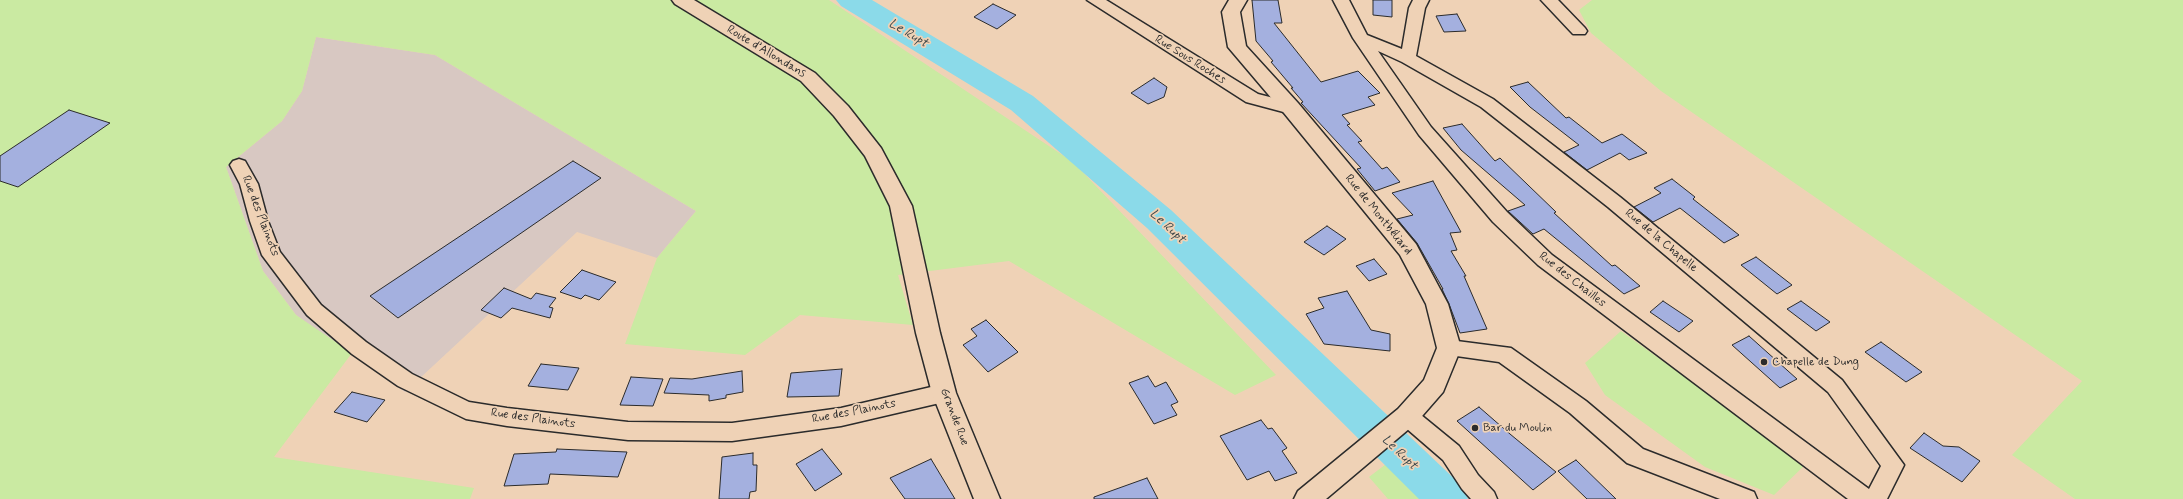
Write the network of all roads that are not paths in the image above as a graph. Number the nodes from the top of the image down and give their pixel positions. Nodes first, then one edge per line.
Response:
1 (681, 0) edge
2 (1095, 0) edge
3 (1238, 0) edge
4 (1341, 0) edge
5 (1421, 0) edge
6 (1549, 0) edge
7 (1579, 31) dead end
8 (1361, 38) junction
9 (1408, 58) junction
10 (1291, 108) junction
11 (239, 165) dead end
12 (928, 333) joint
13 (1449, 348) junction
14 (944, 393) junction
15 (1407, 416) junction
16 (987, 499) edge
17 (1307, 499) edge
18 (1486, 499) edge
19 (1746, 499) edge
20 (1865, 499) edge
21 (1875, 499) edge

1 - 12 main road, Route d’Allondans
2 - 10 street, Rue Sous Roches
3 - 10 main road, Rue de Montbéliard
4 - 8 street, Rue des Chailles
5 - 9 street
6 - 7 street
8 - 9 street, Rue de la Chapelle
8 - 20 street, Rue des Chailles
9 - 21 street, Rue de la Chapelle
10 - 13 main road, Rue de Montbéliard
11 - 14 street, Rue des Plainots
12 - 14 main road, Grande Rue
13 - 15 main road
13 - 19 street
14 - 16 main road, Grande Rue
15 - 17 main road
15 - 18 street

